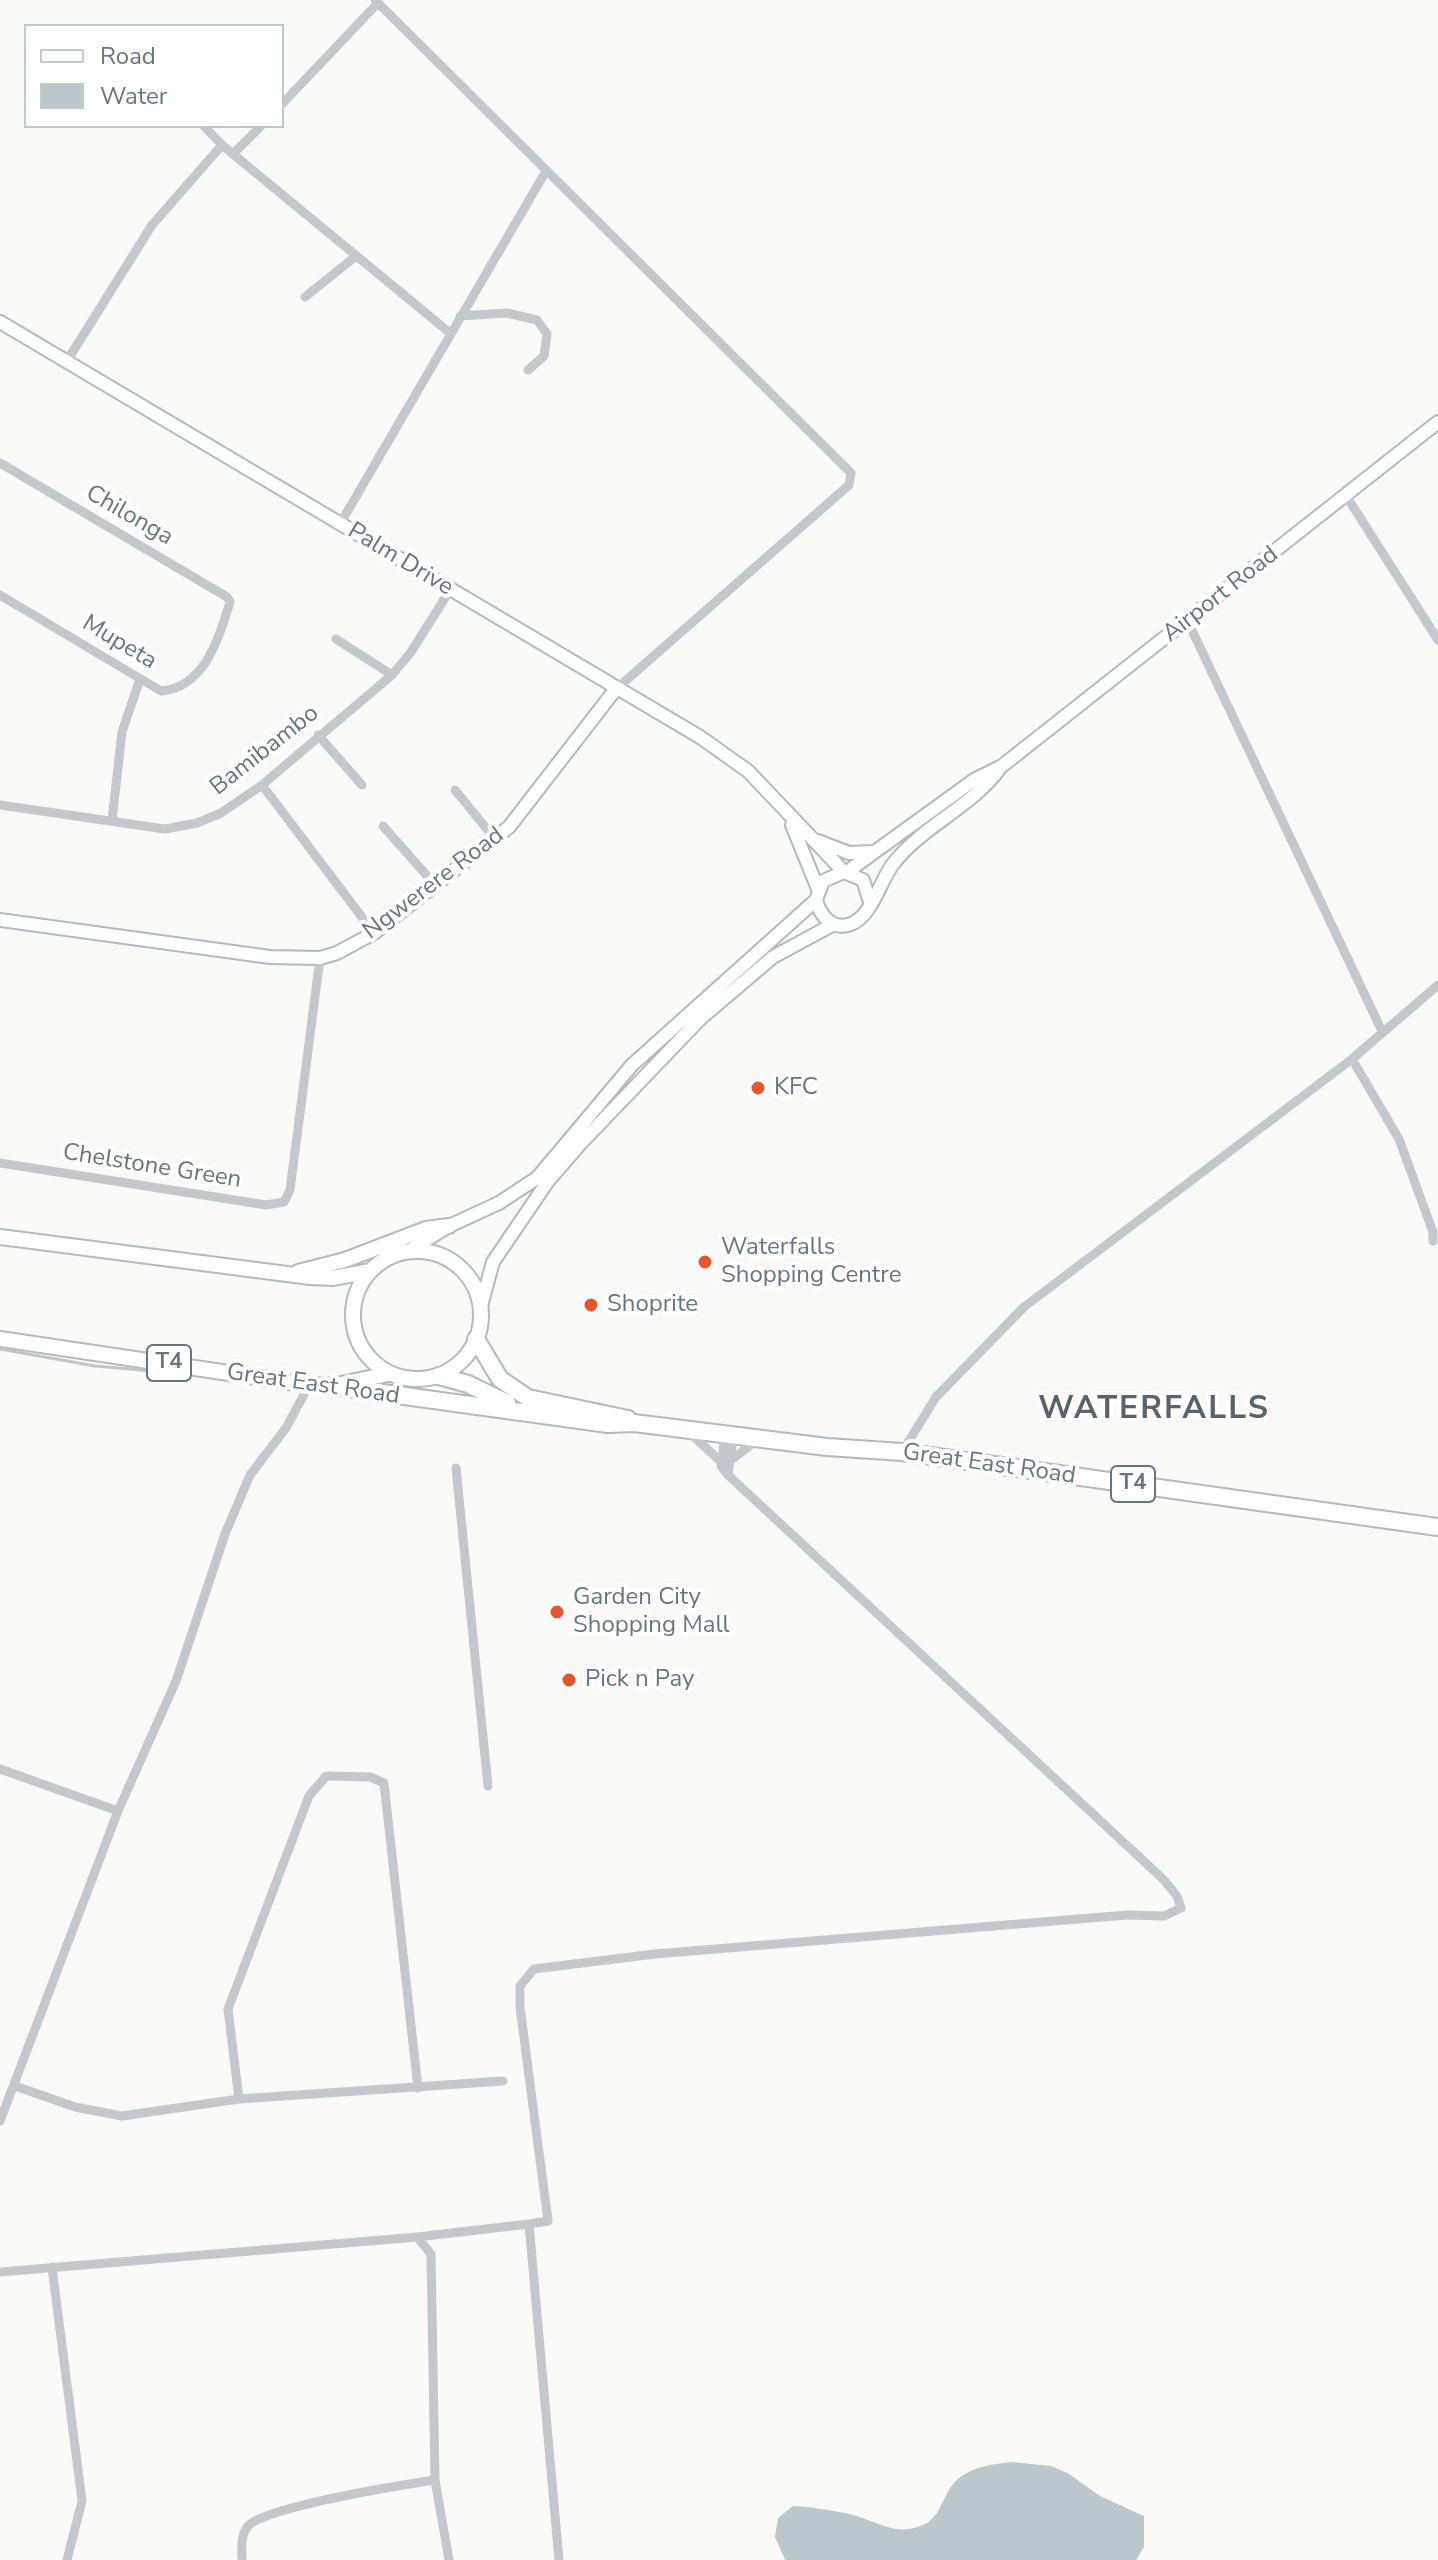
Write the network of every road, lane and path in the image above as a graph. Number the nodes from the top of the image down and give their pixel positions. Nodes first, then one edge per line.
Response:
1 (377, 2) edge
2 (284, 102) edge
3 (206, 128) edge
4 (259, 128) edge
5 (222, 145) junction
6 (233, 154) junction
7 (546, 171) junction
8 (356, 256) junction
9 (305, 297) dead end
10 (460, 316) junction
11 (0, 322) edge
12 (450, 333) junction
13 (67, 361) junction
14 (528, 370) dead end
15 (1438, 422) edge
16 (0, 463) edge
17 (1345, 494) junction
18 (340, 524) junction
19 (450, 590) junction
20 (0, 595) edge
21 (228, 608) joint
22 (1188, 622) junction
23 (336, 639) dead end
24 (1438, 640) edge
25 (392, 675) junction
26 (140, 679) junction
27 (615, 690) junction
28 (318, 735) junction
29 (1002, 766) junction
30 (262, 785) junction
31 (362, 785) dead end
32 (455, 790) dead end
33 (0, 805) edge
34 (787, 815) junction
35 (112, 820) junction
36 (383, 826) dead end
37 (802, 830) junction
38 (495, 839) junction
39 (875, 852) junction
40 (846, 872) junction
41 (436, 886) junction
42 (817, 894) junction
43 (870, 902) junction
44 (0, 920) edge
45 (834, 924) junction
46 (374, 933) junction
47 (320, 958) junction
48 (1438, 985) edge
49 (1382, 1031) junction
50 (1352, 1059) junction
51 (0, 1163) edge
52 (449, 1226) junction
53 (0, 1237) edge
54 (1433, 1241) dead end
55 (407, 1252) junction
56 (370, 1271) junction
57 (286, 1275) junction
58 (481, 1306) junction
59 (0, 1339) edge
60 (476, 1339) junction
61 (388, 1374) junction
62 (439, 1376) junction
63 (309, 1385) junction
64 (332, 1386) junction
65 (531, 1412) junction
66 (634, 1423) junction
67 (684, 1430) junction
68 (729, 1435) junction
69 (758, 1439) junction
70 (902, 1452) junction
71 (725, 1466) junction
72 (456, 1468) dead end
73 (1438, 1527) edge
74 (0, 1769) edge
75 (488, 1786) dead end
76 (118, 1811) junction
77 (503, 2081) dead end
78 (15, 2086) junction
79 (418, 2088) junction
80 (239, 2099) junction
81 (0, 2121) edge
82 (529, 2224) junction
83 (417, 2237) junction
84 (52, 2267) junction
85 (0, 2272) edge
86 (435, 2480) junction
87 (67, 2560) edge
88 (242, 2560) edge
89 (449, 2560) edge
90 (559, 2560) edge

1 - 2 street
1 - 7 street
3 - 5 street
4 - 6 street
5 - 6 street
5 - 13 street
6 - 8 street
7 - 10 street
7 - 27 street
8 - 9 street
8 - 12 street
10 - 12 street
10 - 14 street
11 - 13 main road, Palm Drive
12 - 18 street
13 - 18 main road, Palm Drive
15 - 17 main road, Airport Road
16 - 21 street, Chilonga
17 - 22 main road, Airport Road
17 - 24 street
18 - 19 main road, Palm Drive
19 - 25 street, Bamibambo
19 - 27 main road, Palm Drive
20 - 26 street, Mupeta
21 - 26 street, Mupeta
22 - 29 main road, Airport Road
22 - 49 street
23 - 25 street
25 - 28 street, Bamibambo
26 - 35 street
27 - 34 main road, Palm Drive
27 - 38 main road, Ngwerere Road
28 - 30 street, Bamibambo
28 - 31 street
29 - 39 main road, Airport Road
29 - 43 main road, Airport Road
30 - 35 street, Bamibambo
30 - 46 street
32 - 38 street
33 - 35 street, Bamibambo
34 - 37 main road, Palm Drive
34 - 42 main road, Palm Drive
36 - 41 street
37 - 39 main road, Palm Drive
37 - 40 main road, Palm Drive
38 - 41 main road, Ngwerere Road
39 - 40 main road, Airport Road
40 - 42 main road
40 - 43 main road
41 - 46 main road, Ngwerere Road
42 - 45 main road
42 - 52 main road
43 - 45 main road
44 - 47 main road, Ngwerere Road
45 - 58 main road
46 - 47 main road, Ngwerere Road
47 - 51 street, Chelstone Green
48 - 49 street
49 - 50 street
50 - 54 street
50 - 70 street
52 - 55 main road
52 - 57 main road
53 - 57 main road
55 - 56 main road
55 - 58 main road
56 - 57 main road
56 - 61 main road
58 - 60 main road
59 - 63 main road, Great East Road / T4
60 - 62 main road
60 - 66 highway, Great East Road / T4
61 - 62 main road
61 - 64 main road, T4
62 - 65 highway, Great East Road / T4
63 - 64 main road, Great East Road / T4
63 - 76 street
64 - 65 highway, Great East Road
65 - 66 highway, Great East Road / T4
66 - 67 highway, Great East Road / T4
67 - 68 highway, Great East Road / T4
67 - 71 street
68 - 69 highway, Great East Road / T4
68 - 71 street
69 - 70 highway, Great East Road / T4
69 - 71 street
70 - 73 highway, Great East Road / T4
71 - 82 street
72 - 75 street
74 - 76 street
76 - 78 street
77 - 79 street
78 - 80 street
78 - 81 street
79 - 80 street
79 - 80 street
82 - 83 street
82 - 90 street
83 - 84 street
83 - 86 street
84 - 85 street
84 - 87 street
86 - 88 street
86 - 89 street

